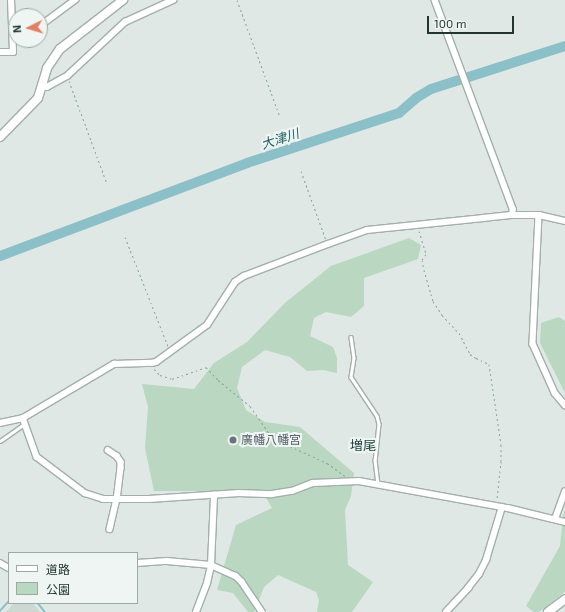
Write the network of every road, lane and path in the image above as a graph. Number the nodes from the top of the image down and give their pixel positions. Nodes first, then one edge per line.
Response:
1 (75, 0) edge
2 (123, 0) edge
3 (173, 0) edge
4 (237, 0) edge
5 (435, 0) edge
6 (48, 20) edge
7 (13, 48) edge
8 (0, 52) edge
9 (67, 76) junction
10 (42, 86) junction
11 (280, 117) dead end
12 (0, 137) edge
13 (301, 171) dead end
14 (106, 181) dead end
15 (513, 215) junction
16 (539, 215) junction
17 (565, 221) edge
18 (417, 225) junction
19 (125, 237) dead end
20 (328, 244) junction
21 (351, 337) dead end
22 (171, 352) junction
23 (152, 363) junction
24 (565, 405) edge
25 (24, 420) junction
26 (0, 422) edge
27 (0, 441) edge
28 (108, 450) dead end
29 (351, 481) junction
30 (378, 486) junction
31 (565, 492) edge
32 (214, 495) junction
33 (117, 499) junction
34 (500, 506) junction
35 (554, 519) junction
36 (565, 522) edge
37 (110, 529) dead end
38 (138, 563) edge
39 (211, 565) junction
40 (565, 599) edge
41 (196, 612) edge
42 (262, 612) edge
43 (446, 612) edge
44 (548, 612) edge

1 - 6 street
2 - 10 street
3 - 9 street
4 - 11 path
5 - 15 street
7 - 8 street
9 - 10 street
9 - 14 path
10 - 12 street
13 - 20 path
15 - 16 street
15 - 18 street
16 - 17 street
16 - 24 street
18 - 20 street
18 - 34 path
19 - 22 path
20 - 22 street
21 - 30 lane
22 - 23 street
23 - 25 street
23 - 29 path
25 - 26 street
25 - 27 lane
25 - 33 street
28 - 33 street
29 - 30 street
29 - 32 street
30 - 34 street
31 - 35 street
32 - 33 street
32 - 39 street
33 - 37 street
34 - 35 street
34 - 43 street
35 - 36 street
38 - 39 street
39 - 41 street
39 - 42 street
40 - 44 street

